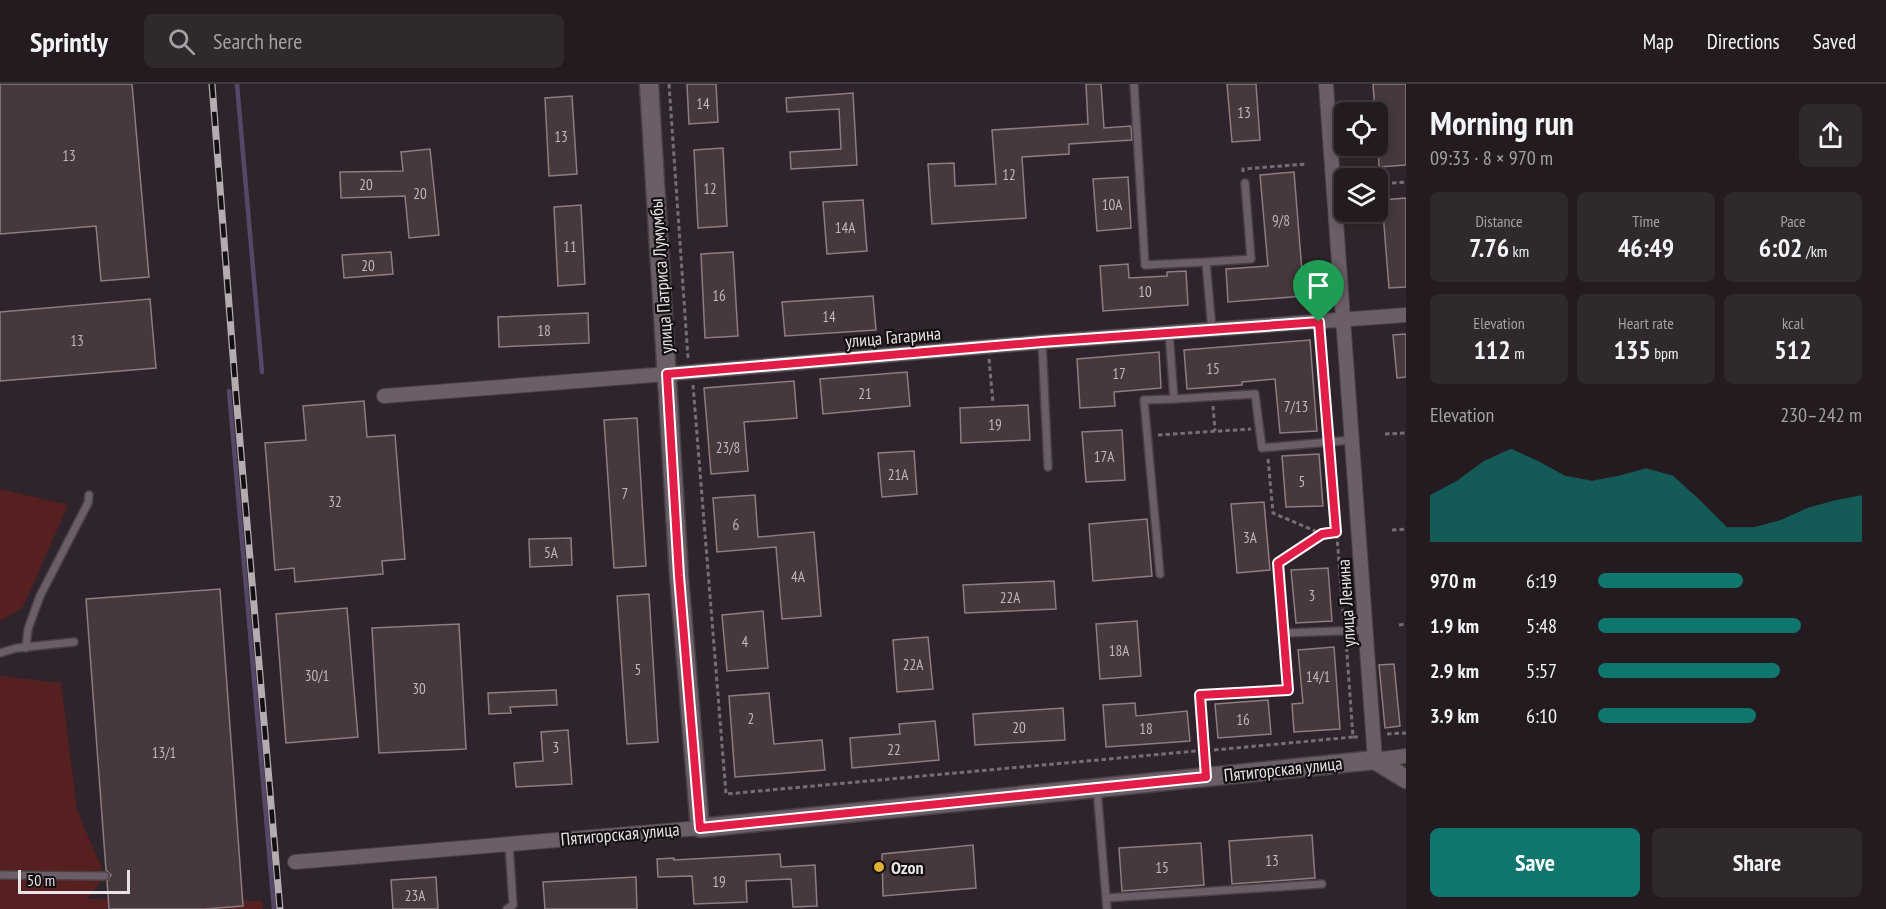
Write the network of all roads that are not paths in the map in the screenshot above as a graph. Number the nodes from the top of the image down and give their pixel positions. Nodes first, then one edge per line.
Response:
1 (649, 84) edge
2 (1134, 84) edge
3 (1326, 84) edge
4 (1245, 183) road end
5 (1206, 262) junction
6 (1406, 315) edge
7 (1343, 320) junction
8 (1212, 330) junction
9 (1169, 333) junction
10 (1042, 342) junction
11 (667, 374) junction
12 (384, 396) dead end
13 (1174, 399) junction
14 (1352, 440) junction
15 (1048, 467) dead end
16 (89, 495) dead end
17 (1160, 574) dead end
18 (1366, 630) junction
19 (74, 642) dead end
20 (27, 648) junction
21 (0, 653) edge
22 (1406, 756) edge
23 (1375, 760) junction
24 (1206, 777) junction
25 (1406, 779) edge
26 (1097, 788) junction
27 (700, 828) junction
28 (509, 844) junction
29 (295, 862) dead end
30 (0, 875) edge
31 (105, 876) dead end
32 (1322, 884) dead end
33 (1106, 898) junction
34 (507, 909) edge
35 (1107, 909) edge

1 - 11 street, улица Патриса Лумумбы
2 - 5 lane
3 - 7 street, улица Ленина
4 - 5 lane
5 - 8 lane
6 - 7 street, улица Гагарина
7 - 8 street, улица Гагарина
7 - 14 street, улица Ленина
8 - 9 street, улица Гагарина
9 - 10 street, улица Гагарина
9 - 13 lane
10 - 11 street, улица Гагарина
10 - 15 lane
11 - 12 street, улица Гагарина
11 - 27 street, улица Патриса Лумумбы
13 - 14 lane
13 - 17 lane
14 - 18 street, улица Ленина
16 - 20 lane
18 - 23 street, улица Ленина
18 - 24 lane
19 - 20 lane
20 - 21 lane
22 - 23 street
23 - 24 street, Пятигорская улица
23 - 25 street
24 - 26 street, Пятигорская улица
26 - 27 street, Пятигорская улица
26 - 33 lane
27 - 28 street, Пятигорская улица
28 - 29 street, Пятигорская улица
28 - 34 lane
30 - 31 lane
32 - 33 lane
33 - 35 lane

